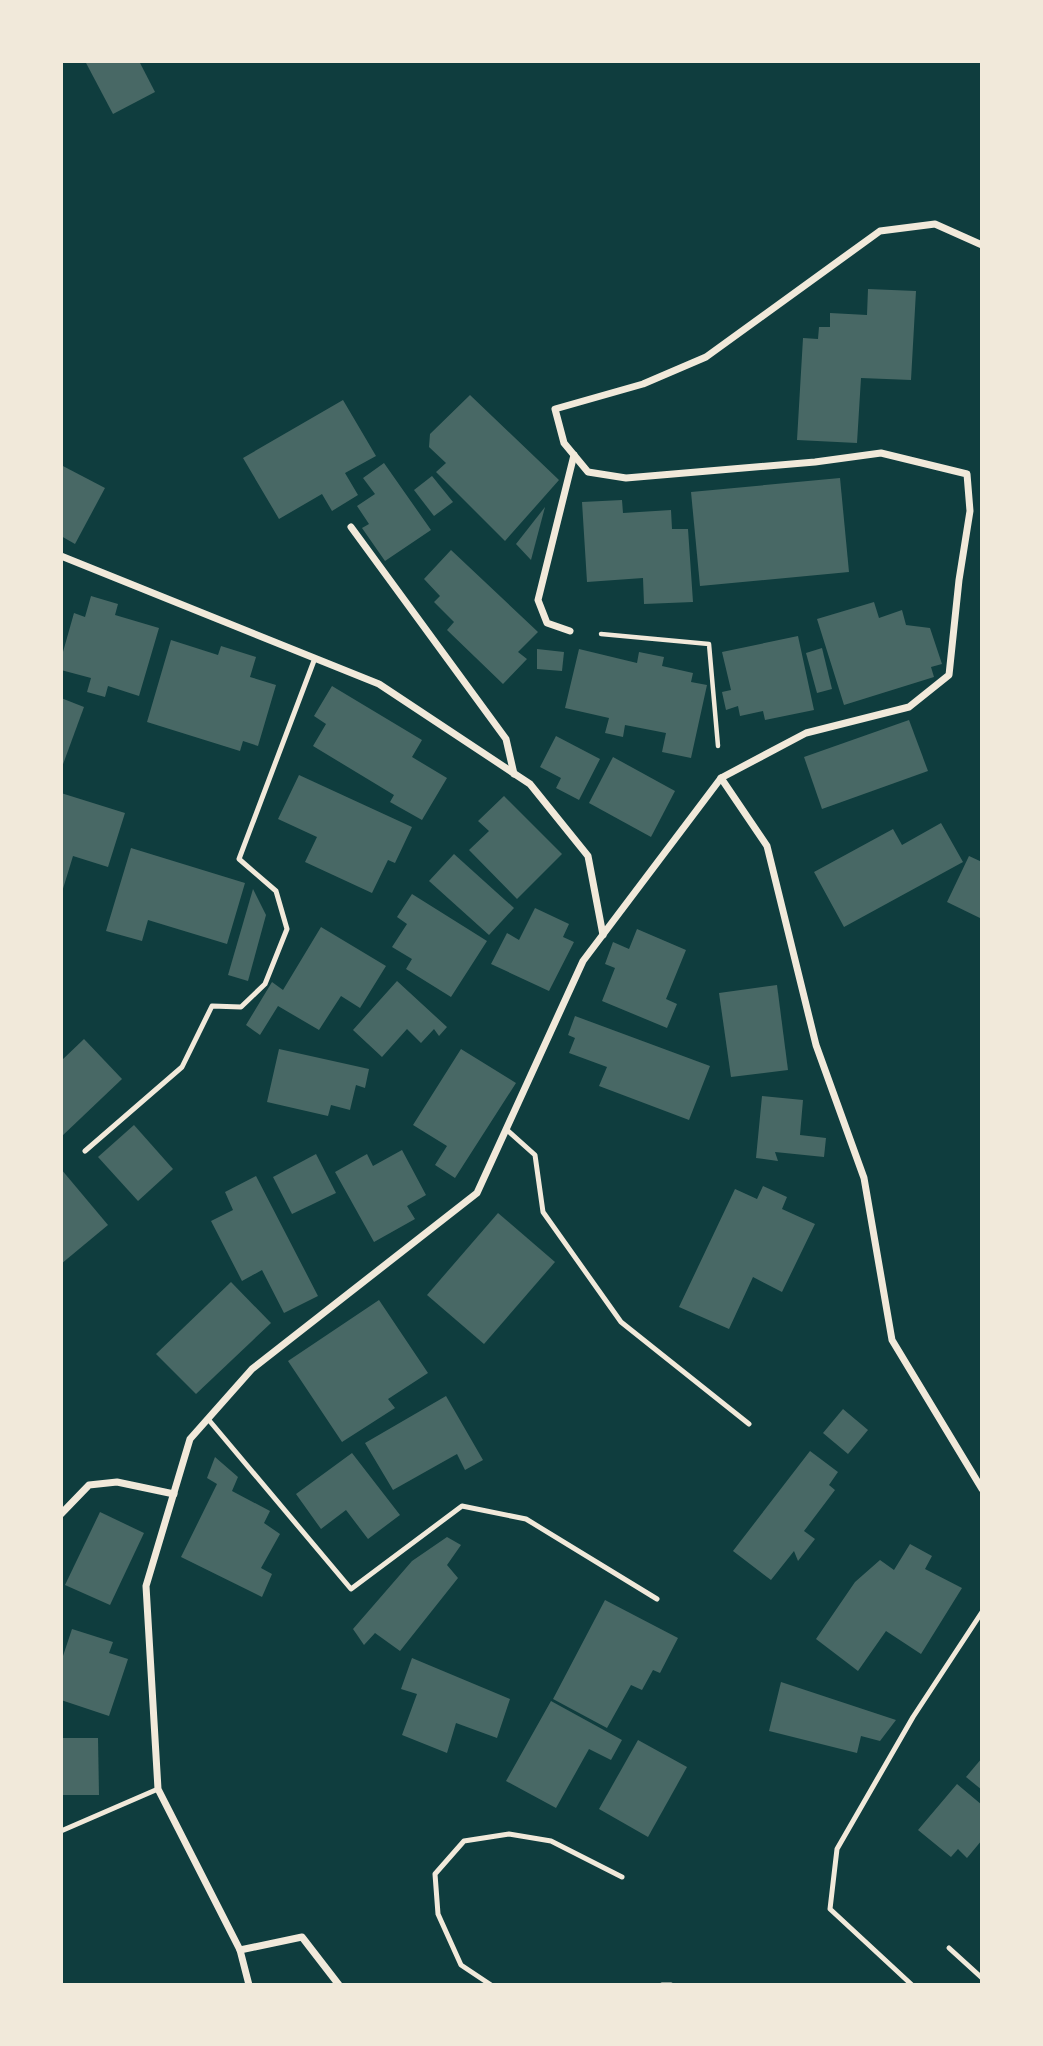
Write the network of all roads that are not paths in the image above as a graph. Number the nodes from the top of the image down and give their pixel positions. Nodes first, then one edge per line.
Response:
1 (982, 245) edge
2 (574, 455) junction
3 (351, 527) dead end
4 (61, 556) edge
5 (570, 631) road end
6 (315, 658) junction
7 (514, 774) junction
8 (721, 778) junction
9 (603, 935) junction
10 (506, 1129) junction
11 (85, 1151) dead end
12 (208, 1419) junction
13 (749, 1424) dead end
14 (982, 1489) edge
15 (174, 1494) junction
16 (61, 1514) edge
17 (657, 1599) dead end
18 (982, 1612) edge
19 (158, 1789) junction
20 (61, 1831) edge
21 (622, 1877) dead end
22 (949, 1948) dead end
23 (240, 1950) junction
24 (982, 1978) edge
25 (249, 1985) edge
26 (339, 1985) edge
27 (491, 1985) edge
28 (662, 1985) edge
29 (671, 1985) edge
30 (912, 1985) edge

1 - 2 street
2 - 5 street
2 - 8 street
3 - 7 street
4 - 6 street
6 - 7 street
6 - 11 lane
7 - 9 street
8 - 9 street
8 - 14 street
9 - 10 street
10 - 12 street
10 - 13 lane
12 - 15 street
12 - 17 lane
15 - 16 street
15 - 19 street
18 - 30 lane
19 - 20 lane
19 - 23 street
21 - 27 lane
22 - 24 lane
23 - 25 street
23 - 26 street
28 - 29 lane

